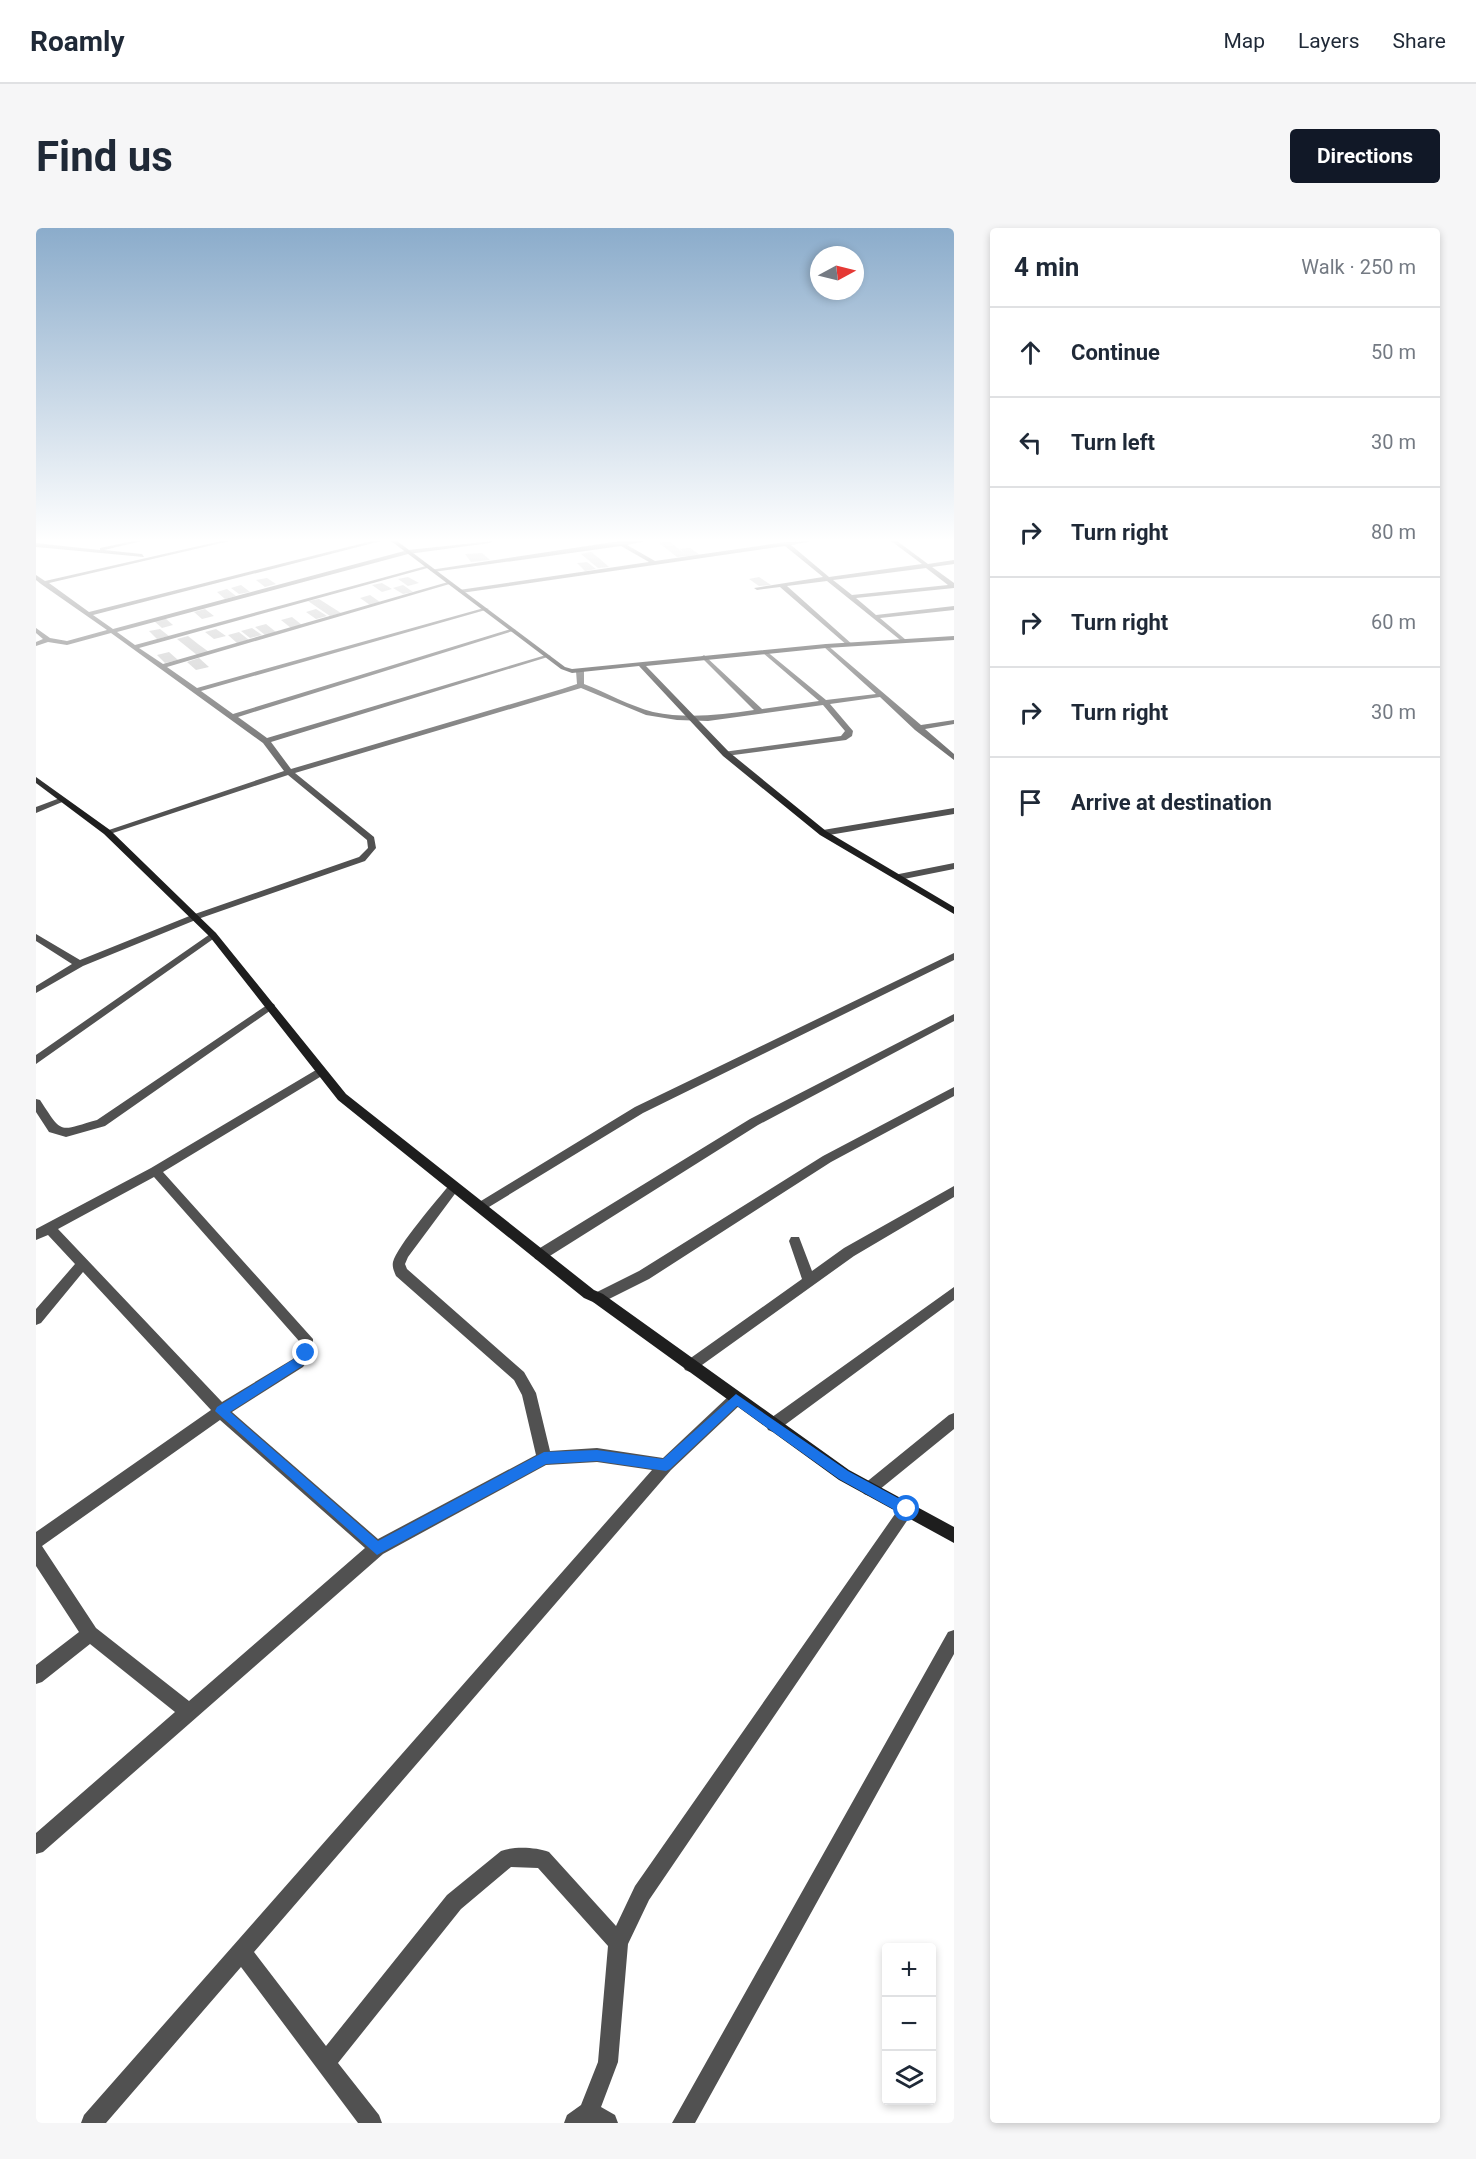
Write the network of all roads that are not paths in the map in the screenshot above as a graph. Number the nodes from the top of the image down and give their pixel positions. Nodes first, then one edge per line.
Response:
1 (200, 629) edge
2 (290, 629) edge
3 (413, 629) edge
4 (832, 629) edge
5 (890, 629) edge
6 (36, 630) edge
7 (109, 630) joint
8 (513, 630) joint
9 (954, 638) edge
10 (48, 640) junction
11 (904, 641) junction
12 (36, 644) edge
13 (840, 645) junction
14 (850, 645) junction
15 (826, 646) junction
16 (134, 647) junction
17 (765, 652) junction
18 (836, 655) junction
19 (548, 656) junction
20 (704, 657) junction
21 (640, 663) junction
22 (160, 667) junction
23 (580, 671) junction
24 (581, 685) junction
25 (195, 691) junction
26 (881, 695) junction
27 (825, 703) junction
28 (760, 712) junction
29 (231, 717) junction
30 (689, 718) junction
31 (954, 722) edge
32 (918, 728) junction
33 (266, 741) junction
34 (726, 754) junction
35 (954, 758) edge
36 (289, 772) junction
37 (36, 779) edge
38 (63, 800) junction
39 (36, 810) edge
40 (954, 811) edge
41 (107, 832) junction
42 (823, 833) junction
43 (954, 866) edge
44 (899, 877) junction
45 (954, 910) edge
46 (195, 917) junction
47 (213, 935) junction
48 (36, 937) edge
49 (954, 956) edge
50 (79, 964) junction
51 (36, 990) edge
52 (270, 1006) junction
53 (954, 1017) edge
54 (36, 1059) edge
55 (321, 1071) junction
56 (954, 1091) edge
57 (36, 1103) edge
58 (155, 1171) junction
59 (454, 1186) junction
60 (954, 1191) edge
61 (480, 1207) junction
62 (42, 1232) edge
63 (795, 1241) dead end
64 (540, 1255) junction
65 (82, 1264) junction
66 (809, 1281) junction
67 (954, 1293) edge
68 (598, 1298) junction
69 (36, 1319) edge
70 (690, 1366) junction
71 (736, 1399) junction
72 (221, 1411) junction
73 (954, 1420) edge
74 (773, 1425) junction
75 (544, 1458) junction
76 (666, 1465) junction
77 (869, 1489) junction
78 (907, 1509) junction
79 (954, 1535) edge
80 (36, 1540) edge
81 (377, 1548) junction
82 (36, 1552) edge
83 (90, 1634) junction
84 (954, 1638) edge
85 (36, 1676) edge
86 (189, 1712) junction
87 (36, 1845) edge
88 (618, 1943) junction
89 (241, 1951) junction
90 (325, 2063) junction
91 (590, 2119) edge
92 (92, 2123) edge
93 (371, 2123) edge
94 (683, 2123) edge

1 - 16 street
2 - 22 street
3 - 25 street
4 - 14 street
5 - 11 street
6 - 10 street
7 - 10 street
7 - 16 street
8 - 19 street
8 - 29 street
9 - 11 street
10 - 12 street
11 - 14 street
13 - 14 street
13 - 15 street
13 - 18 street
15 - 17 street
15 - 18 street
16 - 22 street
17 - 20 street
17 - 27 street
18 - 26 street
19 - 23 street
19 - 33 street
20 - 21 street
20 - 28 street
21 - 23 street
21 - 30 street
22 - 25 street
23 - 24 street
24 - 30 street
24 - 36 street
25 - 29 street
26 - 27 street
26 - 32 street
27 - 28 street
27 - 34 street
28 - 30 street
29 - 33 street
30 - 34 street
31 - 32 street
32 - 35 street
33 - 36 street
34 - 42 street
36 - 41 street
36 - 46 street
37 - 38 street
38 - 39 street
38 - 41 street
40 - 42 street
41 - 46 street
42 - 44 street
43 - 44 street
44 - 45 street
46 - 47 street
46 - 50 street
47 - 52 street
47 - 54 street
48 - 50 street
49 - 61 street
50 - 51 street
52 - 55 street
52 - 57 street
53 - 64 street
55 - 58 street
55 - 59 street
56 - 68 street
58 - 62 street
58 - 72 street
59 - 61 street
59 - 75 street
60 - 66 street
61 - 64 street
62 - 65 street
63 - 66 street
64 - 68 street
65 - 69 street
65 - 72 street
66 - 70 street
67 - 74 street
68 - 70 street
70 - 71 street
71 - 74 street
71 - 76 street
72 - 80 street
72 - 81 street
73 - 77 street
74 - 77 street
75 - 76 street
75 - 81 street
76 - 89 street
77 - 78 street
78 - 79 street
78 - 88 street
81 - 86 street
82 - 83 street
83 - 85 street
83 - 86 street
84 - 94 street
86 - 87 street
88 - 90 street
88 - 91 street
89 - 90 street
89 - 92 street
90 - 93 street

